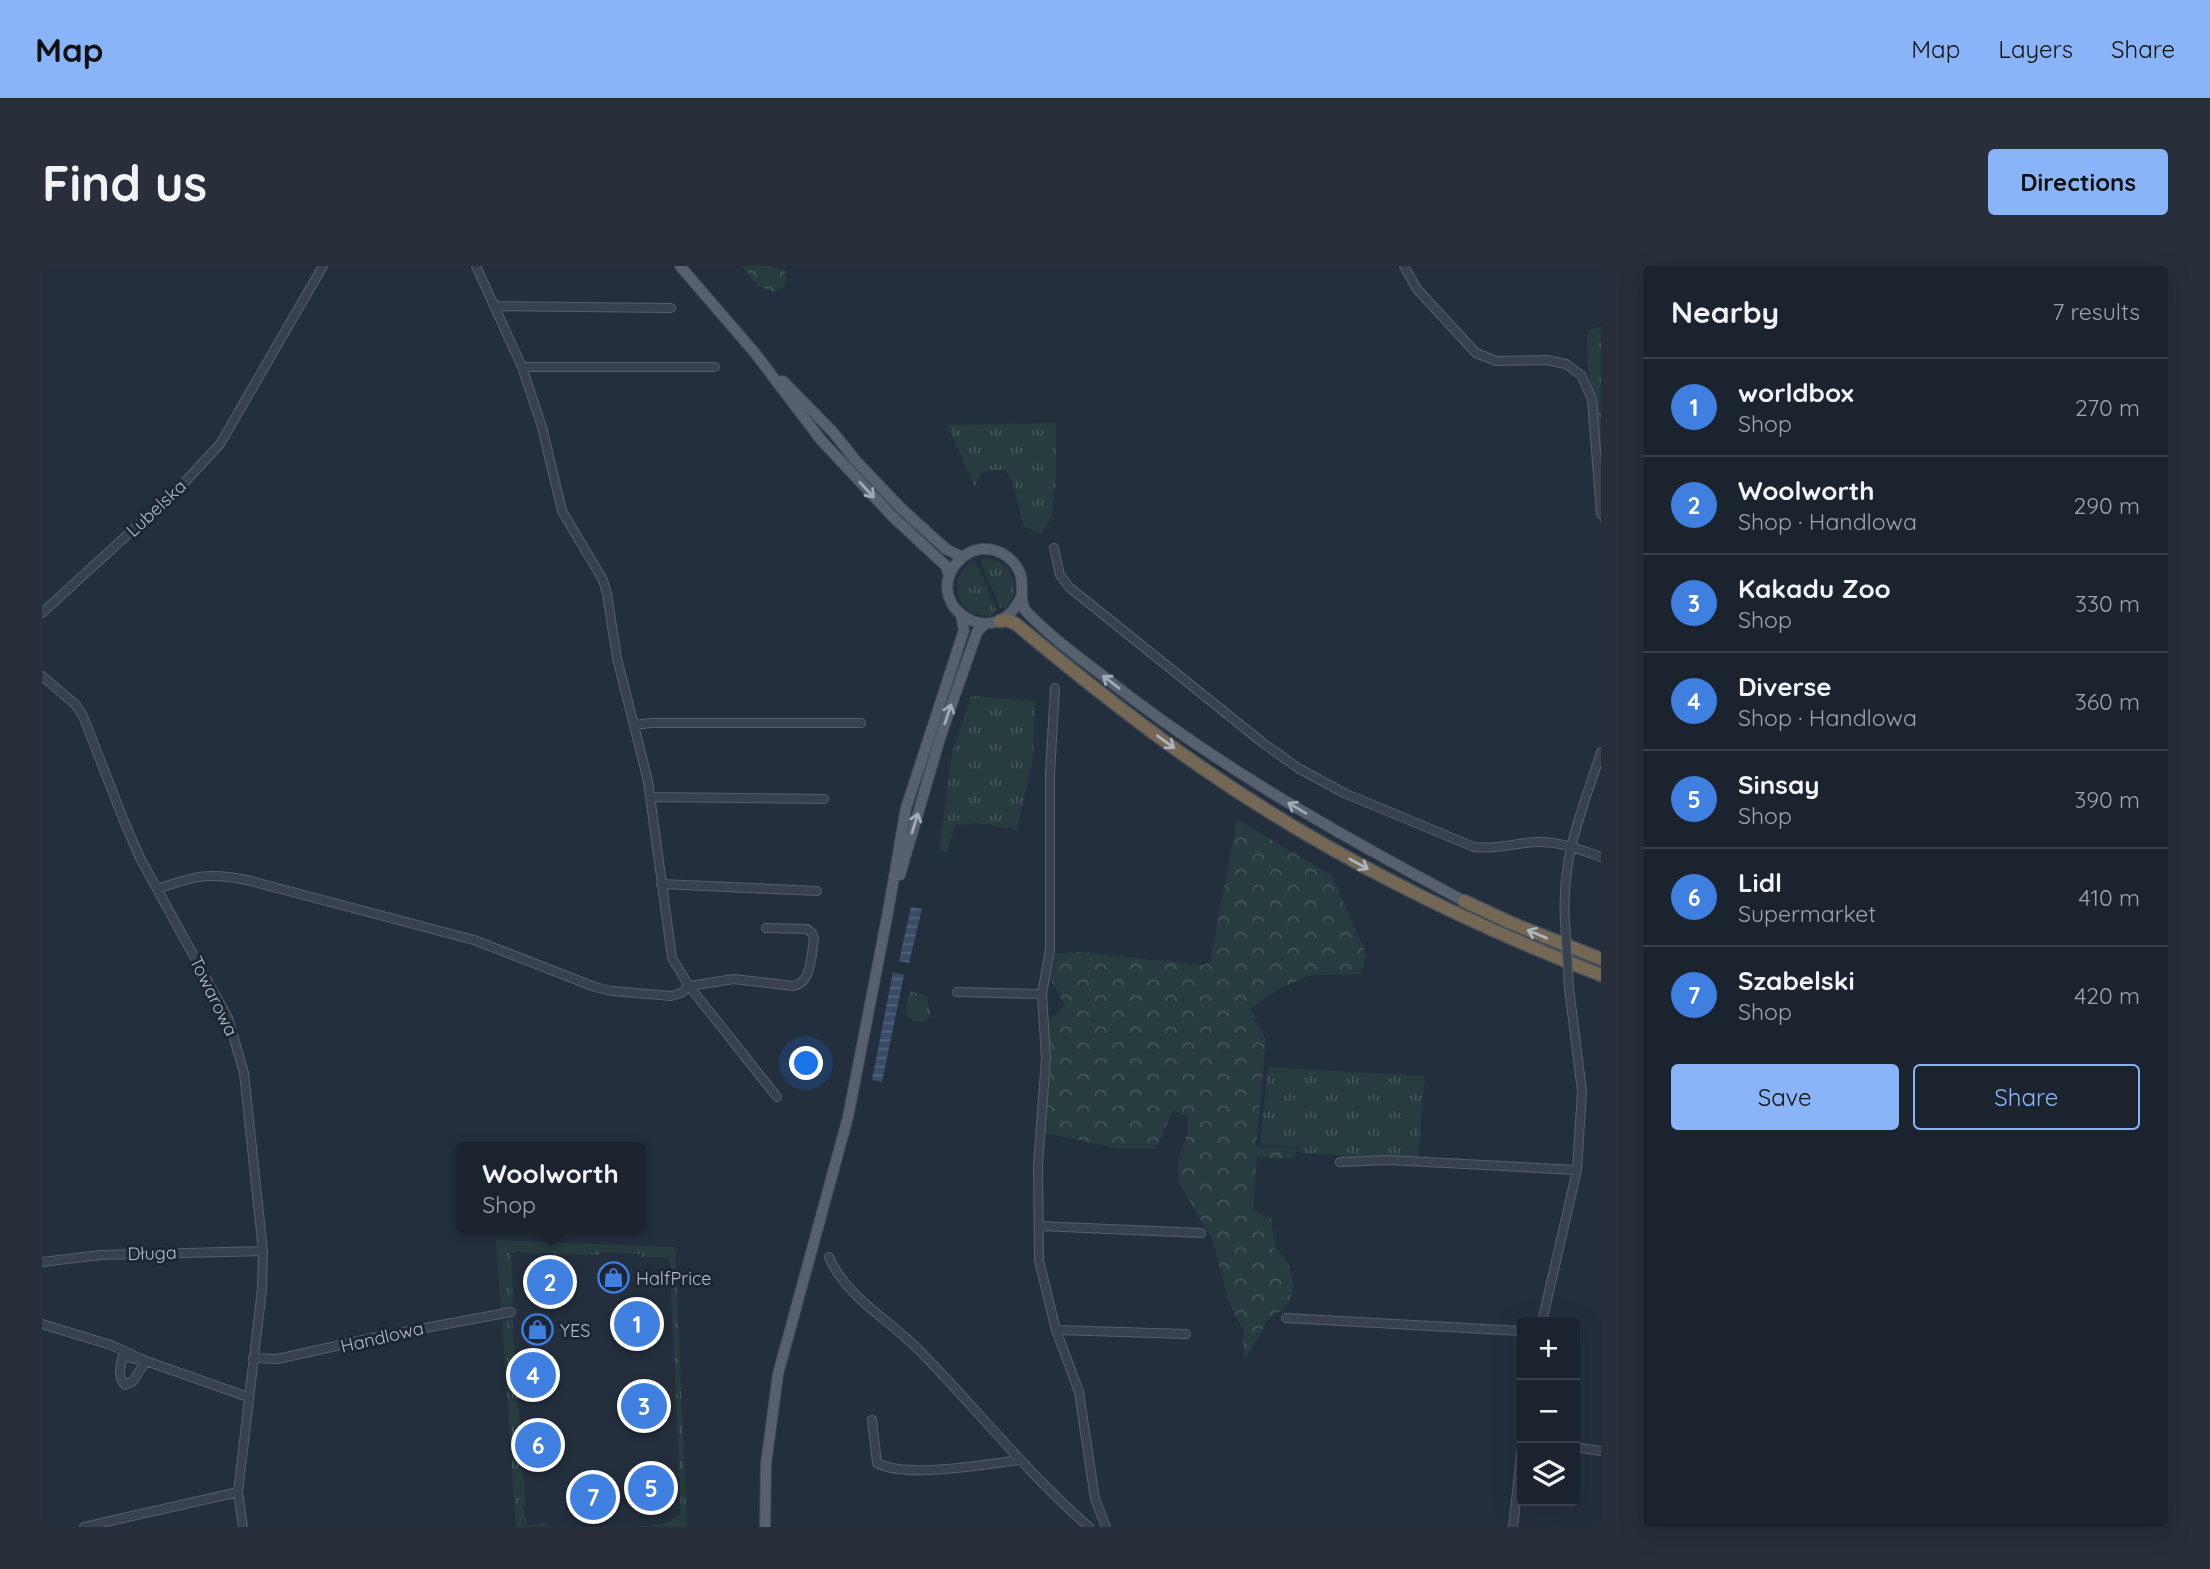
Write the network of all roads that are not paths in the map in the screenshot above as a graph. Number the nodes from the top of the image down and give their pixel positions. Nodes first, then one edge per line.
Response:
1 (323, 266) edge
2 (476, 266) edge
3 (680, 266) edge
4 (1404, 266) edge
5 (496, 306) junction
6 (671, 308) dead end
7 (755, 353) junction
8 (522, 367) junction
9 (715, 367) dead end
10 (1601, 514) edge
11 (1055, 548) dead end
12 (962, 557) junction
13 (949, 577) junction
14 (1021, 597) junction
15 (42, 612) edge
16 (961, 615) junction
17 (1000, 621) junction
18 (985, 624) junction
19 (42, 676) edge
20 (1055, 688) dead end
21 (861, 723) dead end
22 (635, 726) junction
23 (1601, 752) edge
24 (650, 797) junction
25 (824, 799) dead end
26 (1570, 845) junction
27 (1601, 857) edge
28 (661, 884) junction
29 (157, 889) junction
30 (817, 891) dead end
31 (1464, 901) joint
32 (888, 912) junction
33 (766, 928) dead end
34 (1601, 959) edge
35 (1601, 975) edge
36 (689, 986) junction
37 (957, 992) dead end
38 (1042, 994) junction
39 (777, 1097) dead end
40 (1340, 1162) dead end
41 (1577, 1170) junction
42 (1039, 1226) junction
43 (1201, 1233) dead end
44 (263, 1251) junction
45 (829, 1257) dead end
46 (42, 1262) edge
47 (511, 1312) dead end
48 (1543, 1317) edge
49 (1286, 1318) dead end
50 (42, 1324) edge
51 (1056, 1330) junction
52 (1517, 1331) edge
53 (1186, 1334) dead end
54 (253, 1358) junction
55 (248, 1397) junction
56 (872, 1420) dead end
57 (1580, 1448) edge
58 (1601, 1451) edge
59 (1020, 1460) junction
60 (1517, 1491) edge
61 (238, 1492) junction
62 (84, 1527) edge
63 (243, 1527) edge
64 (765, 1527) edge
65 (1089, 1527) edge
66 (1106, 1527) edge
67 (1513, 1527) edge

1 - 15 street, Lubelska
2 - 5 street
3 - 7 main road
4 - 10 street
5 - 6 street
5 - 8 street
7 - 12 main road
7 -> 13 main road
8 - 9 street
8 - 22 street
11 - 26 street
12 - 13 main road
12 - 14 main road
13 - 16 main road
14 - 17 main road
31 -> 14 main road
16 - 18 main road
16 - 32 main road
17 - 18 main road
17 -> 35 highway
32 -> 18 main road
19 - 29 street, Towarowa
20 - 38 street
21 - 22 street
22 - 24 street
23 - 26 street
24 - 25 street
24 - 28 street
26 - 27 street
26 - 41 street, bridge
28 - 30 street
28 - 36 street
29 - 36 street
29 - 44 street, Towarowa
34 -> 31 highway
32 - 64 main road
33 - 36 street
36 - 39 street
37 - 38 street
38 - 42 street
40 - 41 street
41 - 48 street
42 - 43 street
42 - 51 street
44 - 46 street, Długa
44 - 54 street, Towarowa
45 - 59 street
47 - 54 street, Handlowa
49 - 52 street
50 - 55 street
51 - 53 street
51 - 66 street
54 - 55 street, Towarowa
55 - 61 street, Towarowa
56 - 59 street
57 - 58 street
59 - 65 street
60 - 67 street
61 - 62 street
61 - 63 street, Towarowa

